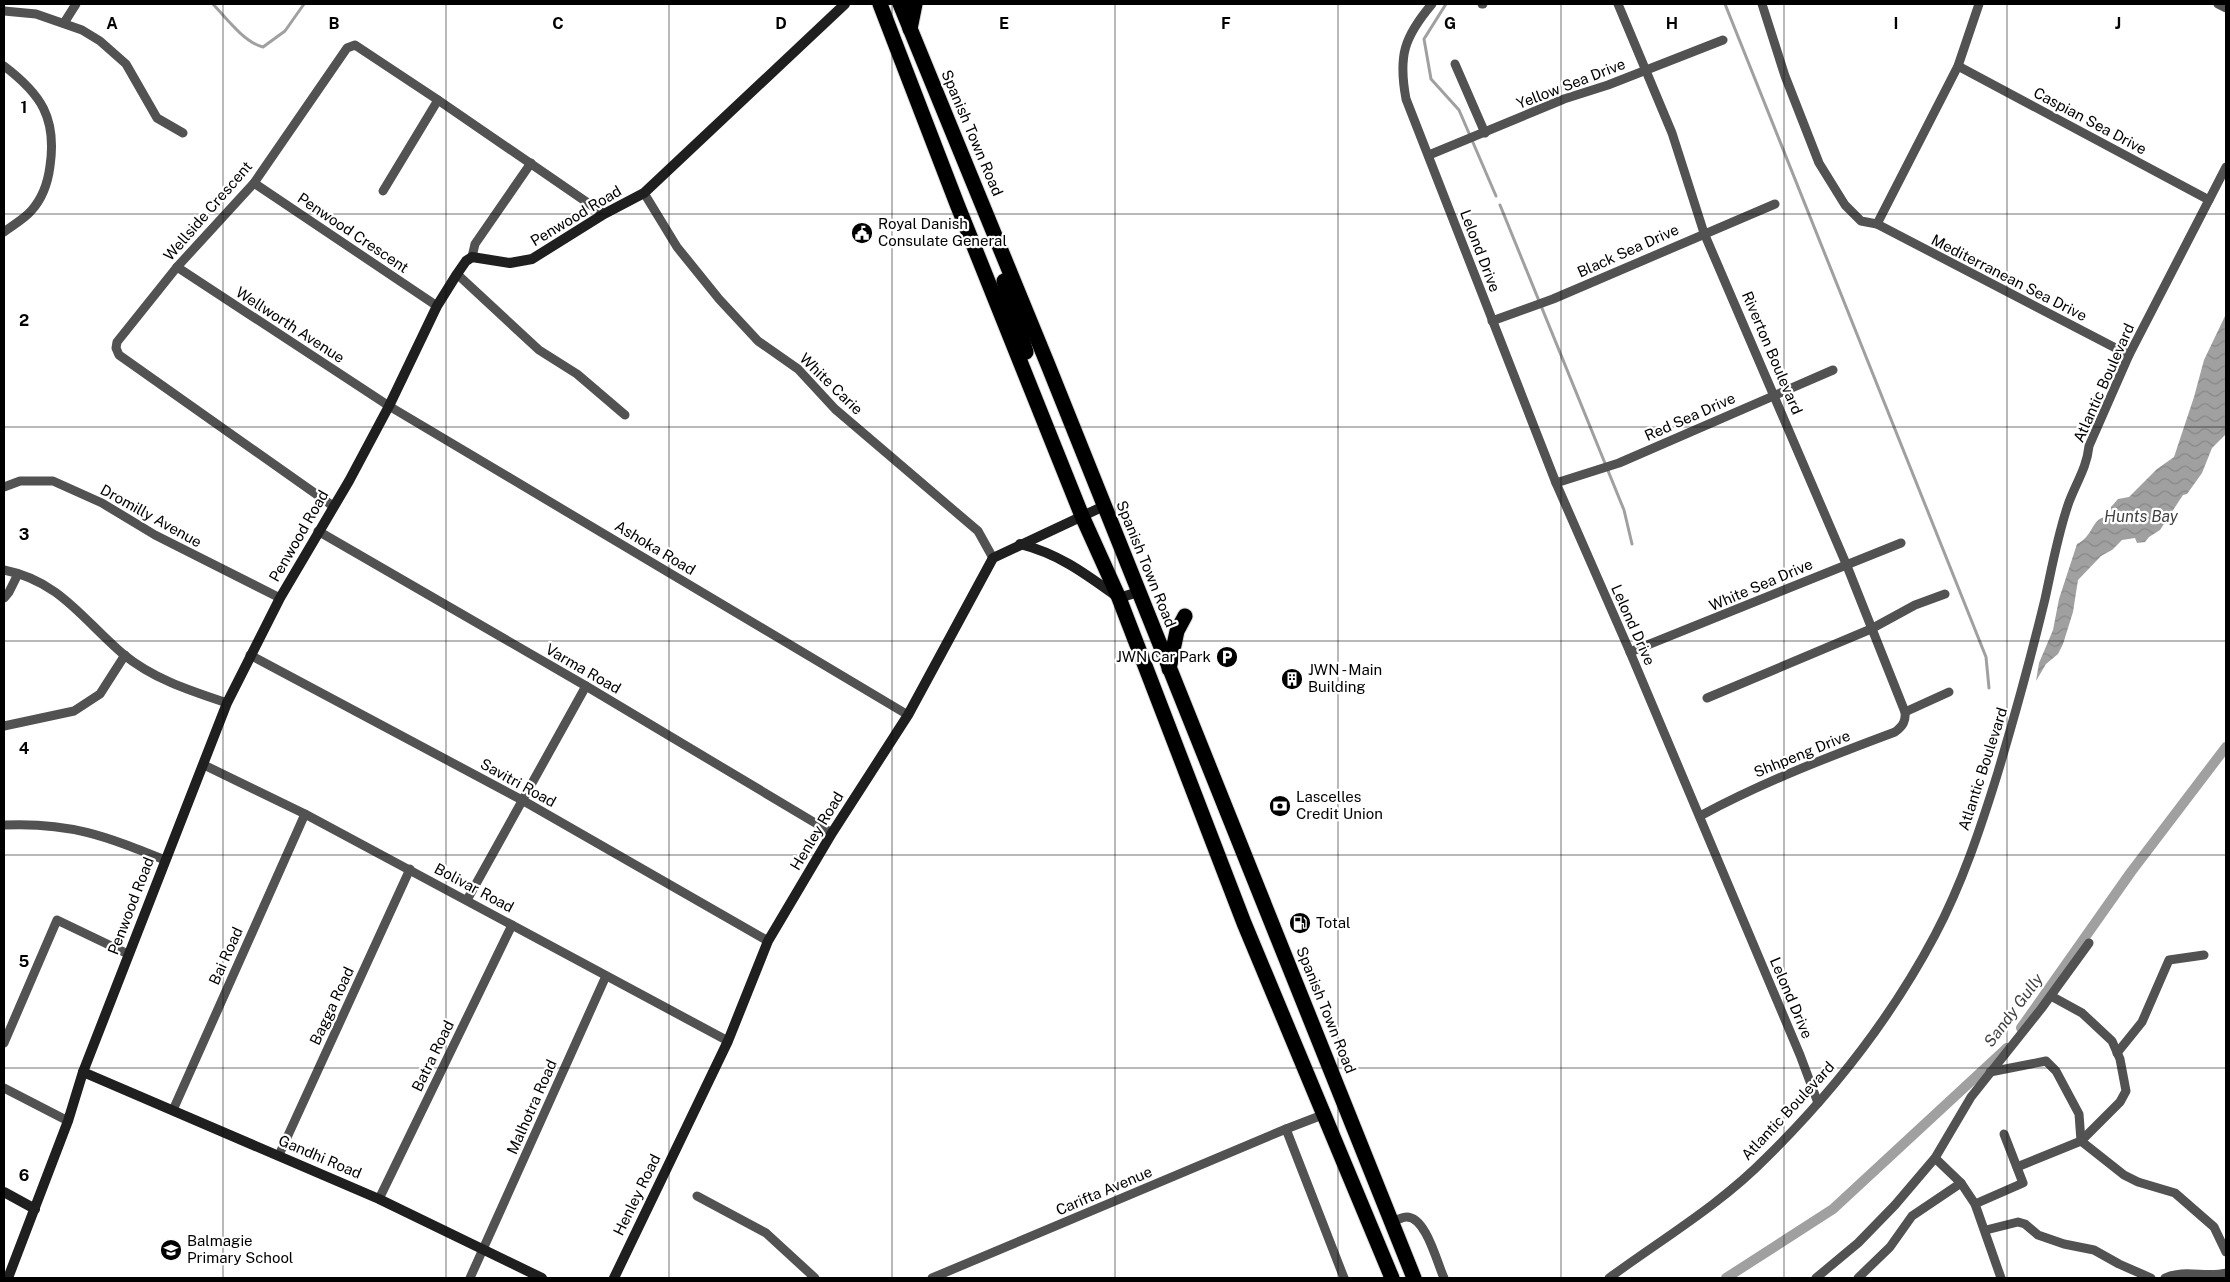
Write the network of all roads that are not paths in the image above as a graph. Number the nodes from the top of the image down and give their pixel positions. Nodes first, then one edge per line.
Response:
1 (76, 4) edge
2 (845, 4) edge
3 (880, 4) edge
4 (900, 4) edge
5 (915, 4) edge
6 (1432, 4) edge
7 (1618, 4) edge
8 (1762, 4) edge
9 (1979, 4) edge
10 (2218, 4) edge
11 (2226, 8) edge
12 (4, 11) edge
13 (64, 23) junction
14 (910, 31) junction
15 (1723, 40) dead end
16 (1455, 64) dead end
17 (4, 66) edge
18 (1958, 66) junction
19 (1645, 69) junction
20 (438, 100) junction
21 (183, 133) dead end
22 (1485, 133) junction
23 (1429, 155) junction
24 (531, 163) junction
25 (2226, 167) edge
26 (254, 183) junction
27 (383, 191) dead end
28 (644, 194) junction
29 (2209, 200) junction
30 (1775, 204) dead end
31 (986, 213) junction
32 (604, 214) junction
33 (1877, 224) junction
34 (4, 232) edge
35 (1704, 233) junction
36 (472, 257) junction
37 (176, 268) junction
38 (457, 274) junction
39 (437, 306) junction
40 (1492, 321) junction
41 (2129, 356) junction
42 (1021, 363) junction
43 (1833, 370) dead end
44 (1775, 395) junction
45 (389, 406) junction
46 (625, 414) dead end
47 (1556, 483) junction
48 (4, 487) edge
49 (333, 506) junction
50 (1104, 506) junction
51 (1082, 516) junction
52 (318, 531) junction
53 (1901, 543) dead end
54 (1020, 544) junction
55 (993, 558) junction
56 (1847, 566) junction
57 (4, 570) edge
58 (18, 574) junction
59 (1138, 592) junction
60 (1945, 594) dead end
61 (4, 598) edge
62 (280, 598) junction
63 (1119, 598) junction
64 (1185, 616) dead end
65 (1871, 629) junction
66 (1630, 652) junction
67 (125, 655) junction
68 (250, 655) junction
69 (1169, 670) junction
70 (586, 686) junction
71 (1949, 692) dead end
72 (1707, 698) dead end
73 (227, 703) junction
74 (1905, 712) junction
75 (908, 714) junction
76 (4, 726) edge
77 (204, 765) junction
78 (522, 800) junction
79 (305, 814) junction
80 (1700, 816) junction
81 (4, 825) edge
82 (832, 833) junction
83 (165, 860) junction
84 (410, 869) junction
85 (467, 900) junction
86 (1267, 912) junction
87 (1244, 923) junction
88 (512, 925) junction
89 (768, 942) junction
90 (2089, 943) dead end
91 (128, 954) junction
92 (2204, 955) dead end
93 (606, 976) junction
94 (2051, 996) junction
95 (728, 1041) junction
96 (4, 1043) edge
97 (2117, 1053) junction
98 (83, 1072) junction
99 (1990, 1072) junction
100 (4, 1088) edge
101 (1818, 1103) junction
102 (173, 1110) junction
103 (1325, 1114) junction
104 (68, 1121) junction
105 (1286, 1129) junction
106 (2004, 1134) dead end
107 (2081, 1140) junction
108 (278, 1155) junction
109 (1935, 1158) junction
110 (2017, 1167) junction
111 (1961, 1183) junction
112 (4, 1192) edge
113 (698, 1196) dead end
114 (380, 1199) junction
115 (1975, 1204) junction
116 (34, 1209) junction
117 (1391, 1222) junction
118 (1986, 1230) junction
119 (484, 1250) junction
120 (2226, 1252) edge
121 (2226, 1273) edge
122 (8, 1278) edge
123 (470, 1278) edge
124 (542, 1278) edge
125 (614, 1278) edge
126 (815, 1278) edge
127 (932, 1278) edge
128 (1344, 1278) edge
129 (1392, 1278) edge
130 (1414, 1278) edge
131 (1444, 1278) edge
132 (1609, 1278) edge
133 (1816, 1278) edge
134 (1858, 1278) edge
135 (2002, 1278) edge
136 (2151, 1278) edge
137 (2166, 1278) edge

1 - 13 street
2 - 28 street, Penwood Road
3 - 42 highway
4 - 14 highway, Spanish Town Road
5 - 14 highway
6 - 23 street, Lelond Drive
7 - 19 street, Riverton Boulevard
8 - 33 street, Mediterranean Sea Drive
9 - 18 street
10 - 11 street
12 - 13 street
13 - 21 street
14 - 31 highway, Spanish Town Road
15 - 19 street, Yellow Sea Drive
16 - 22 street
17 - 34 street
18 - 29 street, Caspian Sea Drive
18 - 33 street
19 - 22 street, Yellow Sea Drive
19 - 35 street, Riverton Boulevard
20 - 24 street, Wellside Crescent
20 - 26 street, Wellside Crescent
20 - 27 street
22 - 23 street, Yellow Sea Drive
23 - 40 street, Lelond Drive
24 - 32 street, Wellside Crescent
24 - 36 street
25 - 29 street, Atlantic Boulevard
26 - 37 street, Wellside Crescent
26 - 39 street, Penwood Crescent
28 - 32 street, Penwood Road
28 - 55 street, White Carie
29 - 41 street, Atlantic Boulevard
30 - 35 street, Black Sea Drive
31 - 42 highway
31 - 50 highway, Spanish Town Road
32 - 36 street, Penwood Road
33 - 41 street, Mediterranean Sea Drive
35 - 40 street, Black Sea Drive
35 - 44 street, Riverton Boulevard
36 - 38 street, Penwood Road
37 - 45 street, Wellworth Avenue
37 - 49 street, Wellside Crescent
38 - 39 street, Penwood Road
38 - 46 street
39 - 45 street, Penwood Road
40 - 47 street, Lelond Drive
41 - 101 street, Atlantic Boulevard
42 - 51 highway
43 - 44 street, Red Sea Drive
44 - 47 street, Red Sea Drive
44 - 56 street, Riverton Boulevard
45 - 49 street, Penwood Road
45 - 75 street, Ashoka Road
47 - 66 street, Lelond Drive
48 - 62 street, Dromilly Avenue
49 - 52 street, Penwood Road
50 - 51 street
50 - 59 highway, Spanish Town Road
51 - 54 street
51 - 63 highway
52 - 62 street, Penwood Road
52 - 70 street, Varma Road
53 - 56 street, White Sea Drive
54 - 55 street
54 - 63 street
55 - 75 street, Henley Road
56 - 65 street, Riverton Boulevard
56 - 66 street, White Sea Drive
57 - 58 street
58 - 61 street
58 - 67 street
59 - 63 street
59 - 69 highway, Spanish Town Road
60 - 65 street
62 - 68 street, Penwood Road
63 - 87 highway
64 - 69 highway
65 - 72 street
65 - 74 street, Riverton Boulevard
66 - 80 street, Lelond Drive
67 - 73 street
67 - 76 street
68 - 73 street, Penwood Road
68 - 78 street, Savitri Road
69 - 86 highway, Spanish Town Road
70 - 78 street
70 - 82 street, Varma Road
71 - 74 street
73 - 77 street, Penwood Road
74 - 80 street, Shhpeng Drive
75 - 82 street, Henley Road
77 - 79 street, Bolivar Road
77 - 83 street, Penwood Road
78 - 85 street
78 - 89 street, Savitri Road
79 - 84 street, Bolivar Road
79 - 102 street, Bai Road
80 - 101 street, Lelond Drive
81 - 83 street
82 - 89 street, Henley Road
83 - 91 street, Penwood Road
84 - 85 street, Bolivar Road
84 - 108 street, Bagga Road
85 - 88 street, Bolivar Road
86 - 87 highway
86 - 117 highway, Spanish Town Road
87 - 103 highway
88 - 93 street, Bolivar Road
88 - 114 street, Batra Road
89 - 95 street, Henley Road
90 - 94 street
91 - 96 street
91 - 98 street, Penwood Road
92 - 97 street
93 - 95 street, Bolivar Road
93 - 119 street, Malhotra Road
94 - 97 street
94 - 99 street
95 - 125 street, Henley Road
97 - 107 street
98 - 102 street, Gandhi Road
98 - 104 street, Penwood Road
99 - 107 street
99 - 109 street
100 - 104 street
101 - 132 street, Atlantic Boulevard
102 - 108 street, Gandhi Road
103 - 105 street, Carifta Avenue
103 - 129 highway
104 - 116 street, Penwood Road
105 - 127 street, Carifta Avenue
105 - 128 street
106 - 110 street
107 - 110 street
107 - 120 street
108 - 114 street, Gandhi Road
109 - 111 street
109 - 133 street
110 - 115 street
111 - 115 street
111 - 134 street
112 - 116 street
113 - 126 street
114 - 119 street, Gandhi Road
115 - 118 street
116 - 122 street, Penwood Road
117 - 130 highway, Spanish Town Road
117 - 131 street
118 - 135 street
118 - 136 street
119 - 123 street, Malhotra Road
119 - 124 street, Gandhi Road
121 - 137 street

